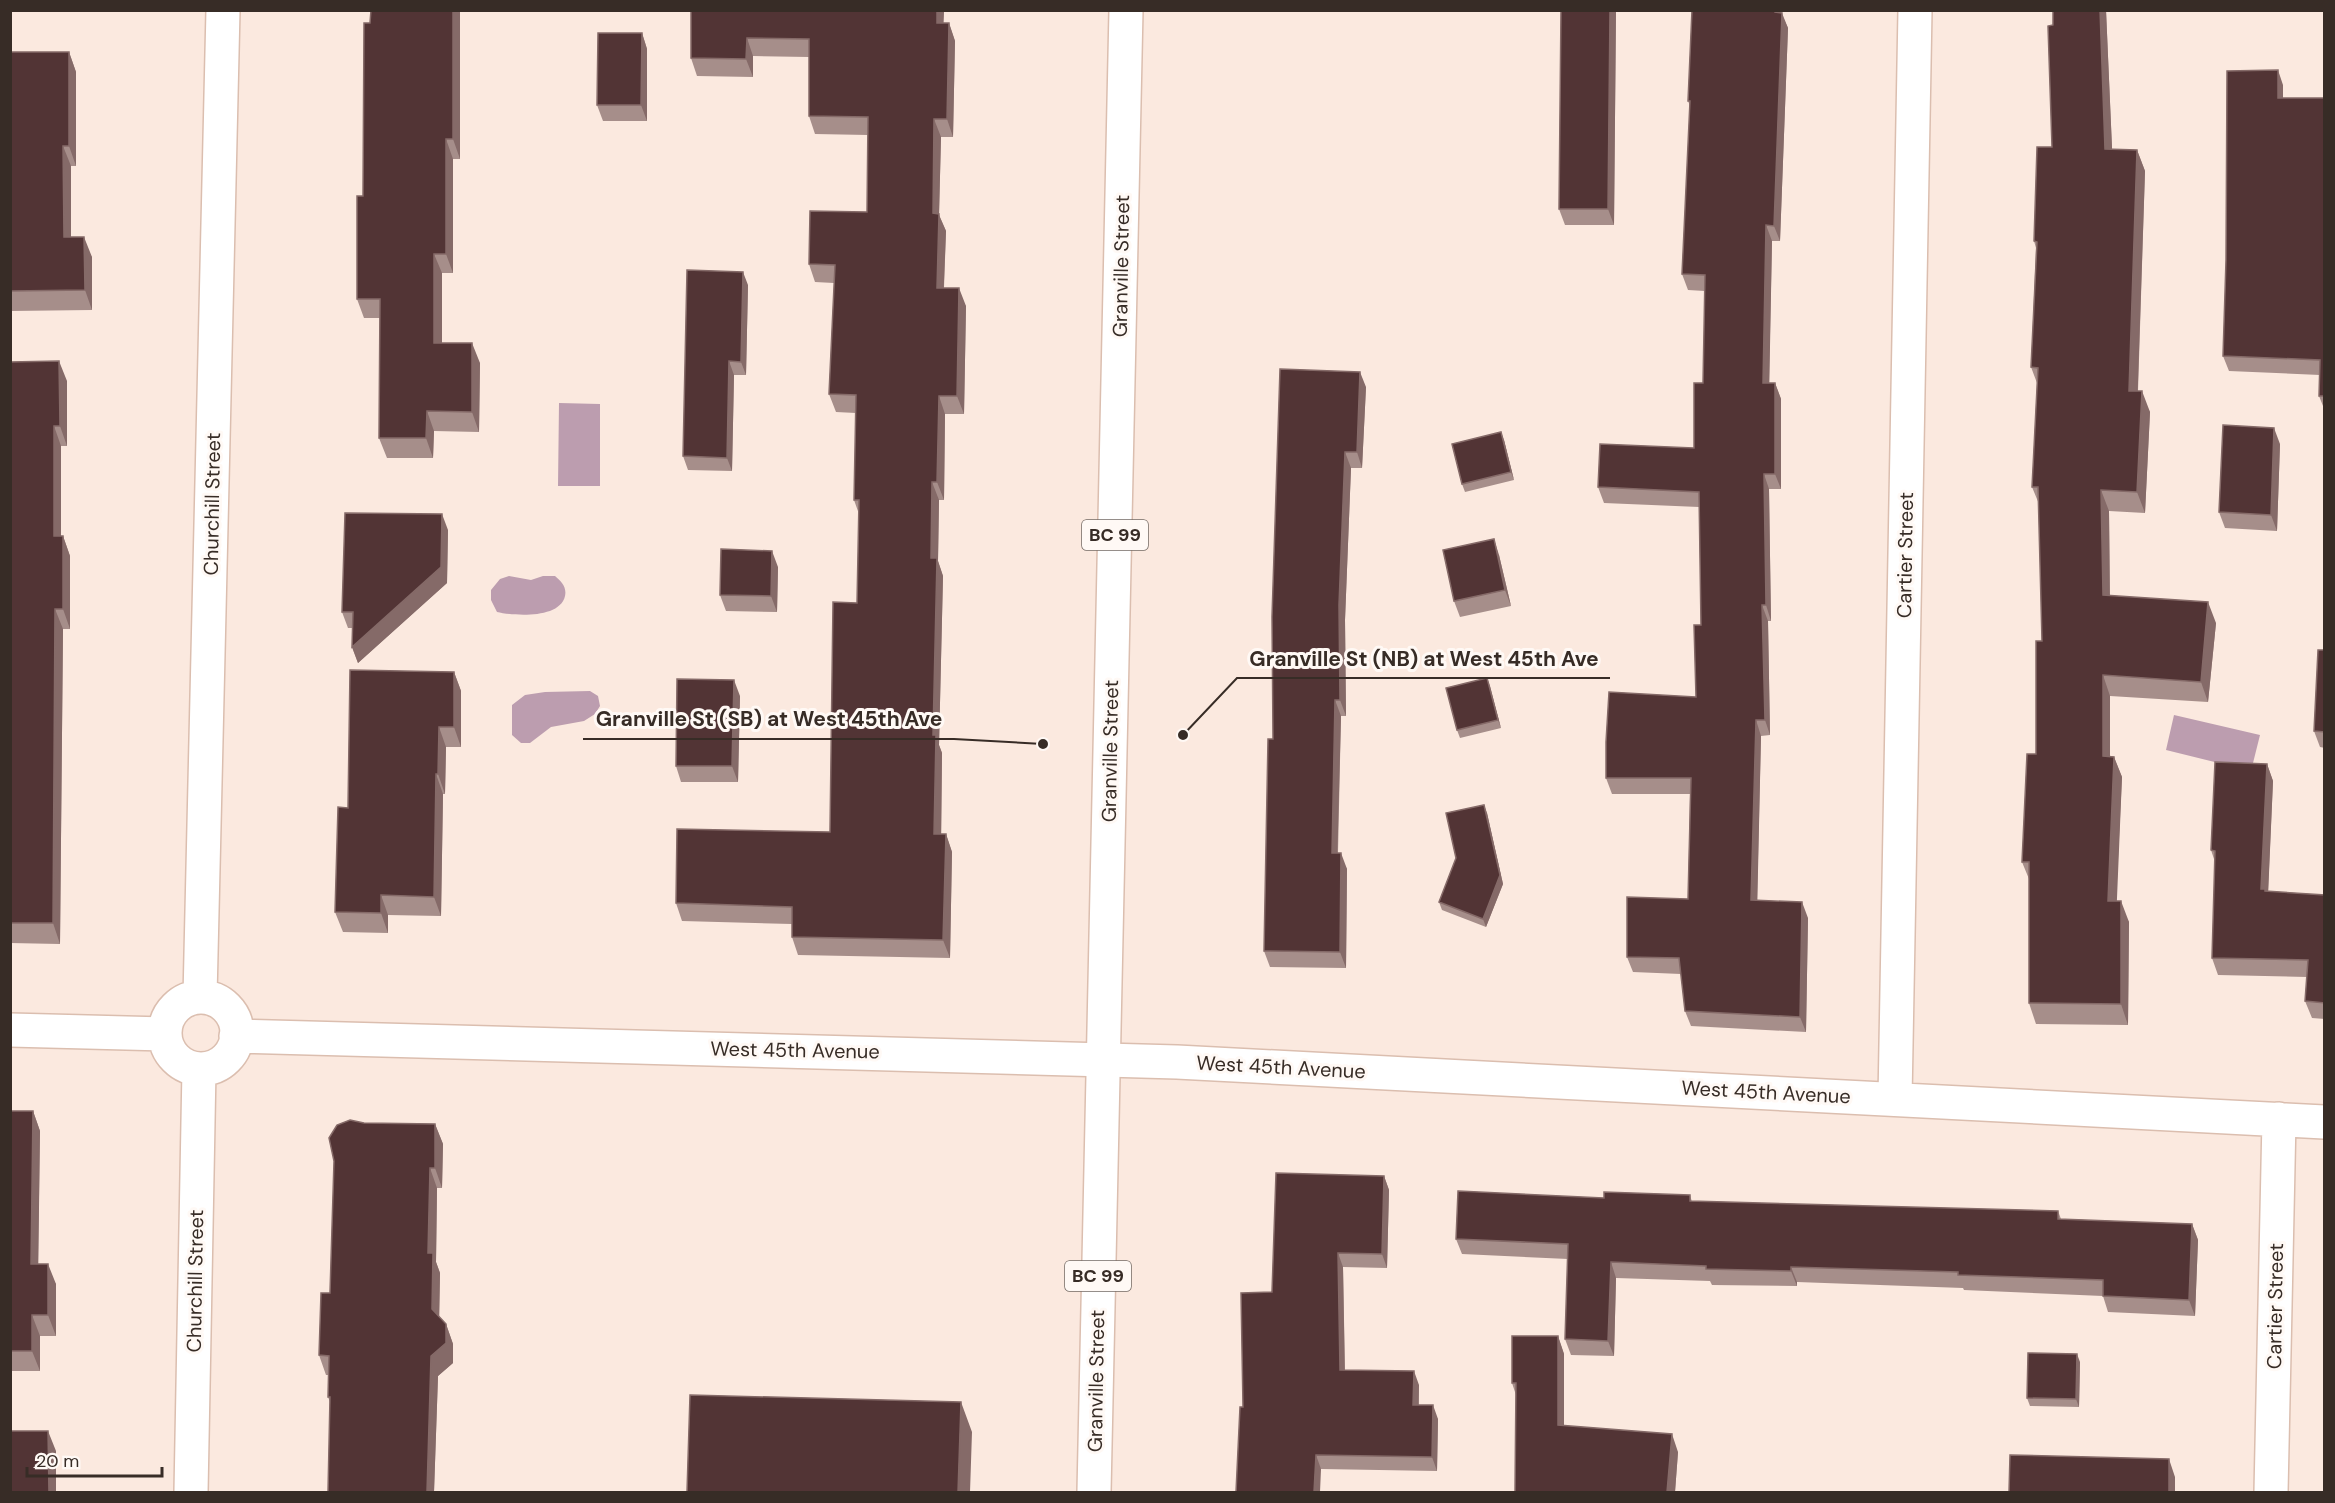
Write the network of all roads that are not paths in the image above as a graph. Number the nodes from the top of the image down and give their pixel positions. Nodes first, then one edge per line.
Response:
1 (223, 10) edge
2 (1126, 10) edge
3 (1915, 10) edge
4 (200, 997) junction
5 (10, 1030) edge
6 (165, 1034) junction
7 (236, 1036) junction
8 (1103, 1059) junction
9 (199, 1069) junction
10 (1895, 1099) junction
11 (2279, 1119) junction
12 (2325, 1122) edge
13 (191, 1492) edge
14 (1094, 1492) edge
15 (2271, 1492) edge

1 - 4 main road, Churchill Street
2 - 8 main road, Granville Street / BC 99
3 - 10 main road, Cartier Street
4 - 6 main road
4 - 7 main road
5 - 6 main road
6 - 9 main road
7 - 8 main road, West 45th Avenue
7 - 9 main road
8 - 10 main road, West 45th Avenue
8 - 14 main road, Granville Street / BC 99
9 - 13 main road, Churchill Street
10 - 11 main road, West 45th Avenue
11 - 12 main road, West 45th Avenue
11 - 15 main road, Cartier Street

